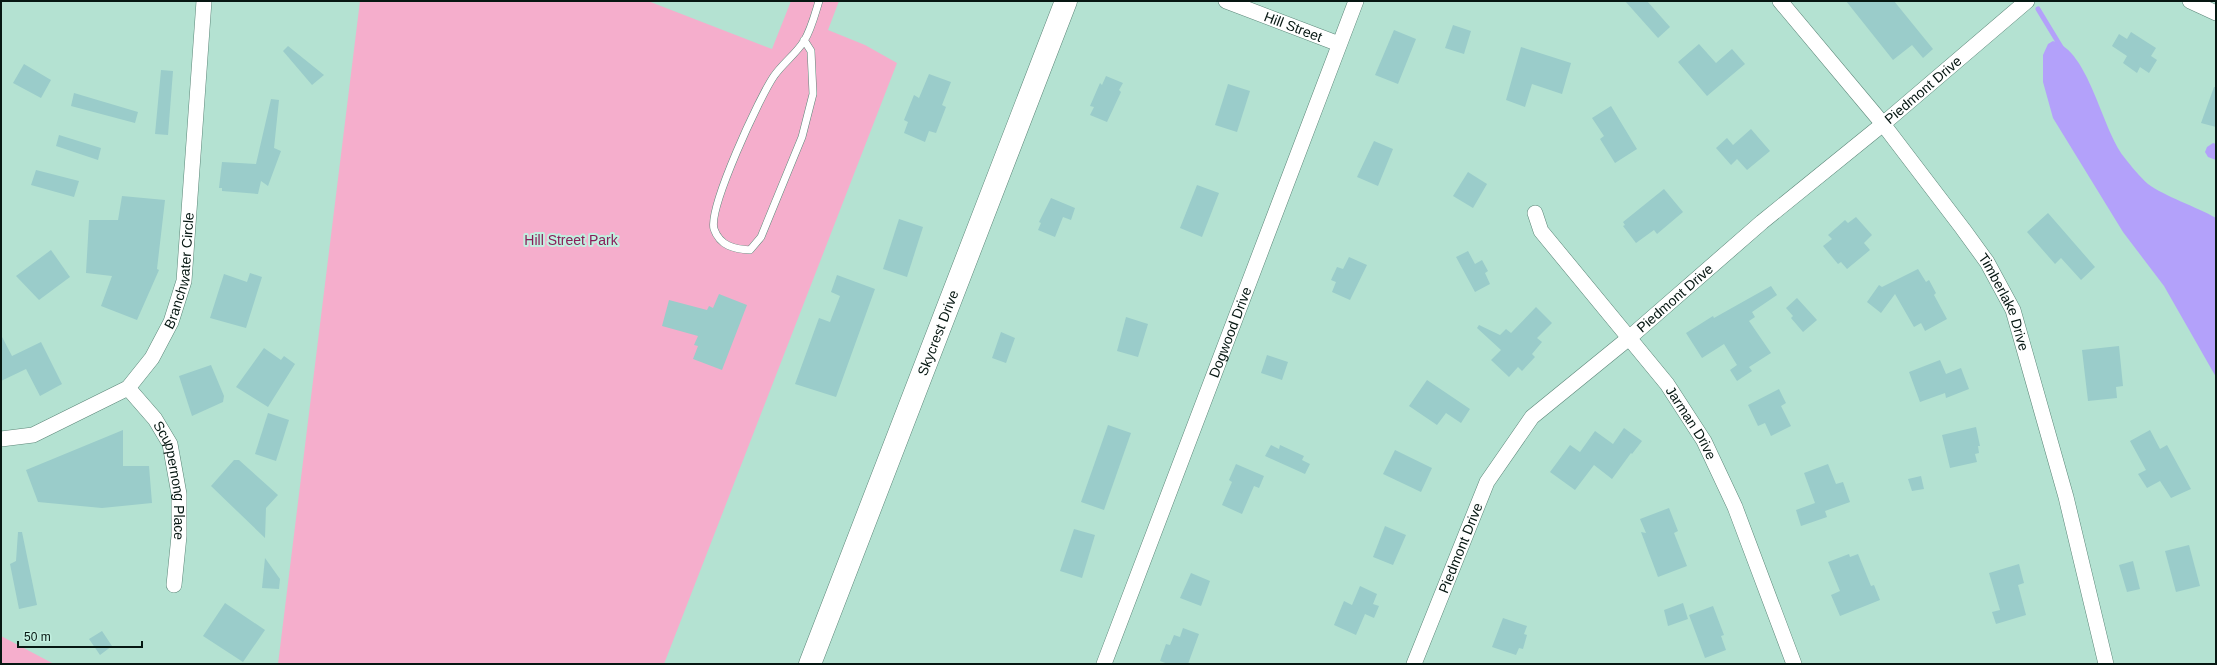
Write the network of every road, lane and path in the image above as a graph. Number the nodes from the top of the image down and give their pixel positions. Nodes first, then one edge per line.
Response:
1 (204, 1) edge
2 (819, 1) edge
3 (1066, 1) edge
4 (1226, 1) edge
5 (1356, 1) edge
6 (1780, 1) edge
7 (2027, 1) edge
8 (2190, 1) edge
9 (2216, 13) edge
10 (804, 40) junction
11 (1339, 44) junction
12 (1883, 124) junction
13 (1535, 213) dead end
14 (1629, 338) junction
15 (128, 388) junction
16 (1, 439) edge
17 (174, 585) dead end
18 (810, 664) edge
19 (1104, 664) edge
20 (1414, 664) edge
21 (1794, 664) edge
22 (2106, 664) edge

1 - 15 street, Branchwater Circle
2 - 10 lane
3 - 18 main road, Skycrest Drive
4 - 11 street, Hill Street
5 - 11 street, Dogwood Drive
6 - 12 street, Timberlake Drive
7 - 12 street, Piedmont Drive
8 - 9 street
10 - 10 lane
11 - 19 street, Dogwood Drive
12 - 14 street, Piedmont Drive
12 - 22 street, Timberlake Drive
13 - 14 street, Jarman Drive
14 - 20 street, Piedmont Drive
14 - 21 street, Jarman Drive
15 - 16 street, Branchwater Circle
15 - 17 street, Scuppernong Place

